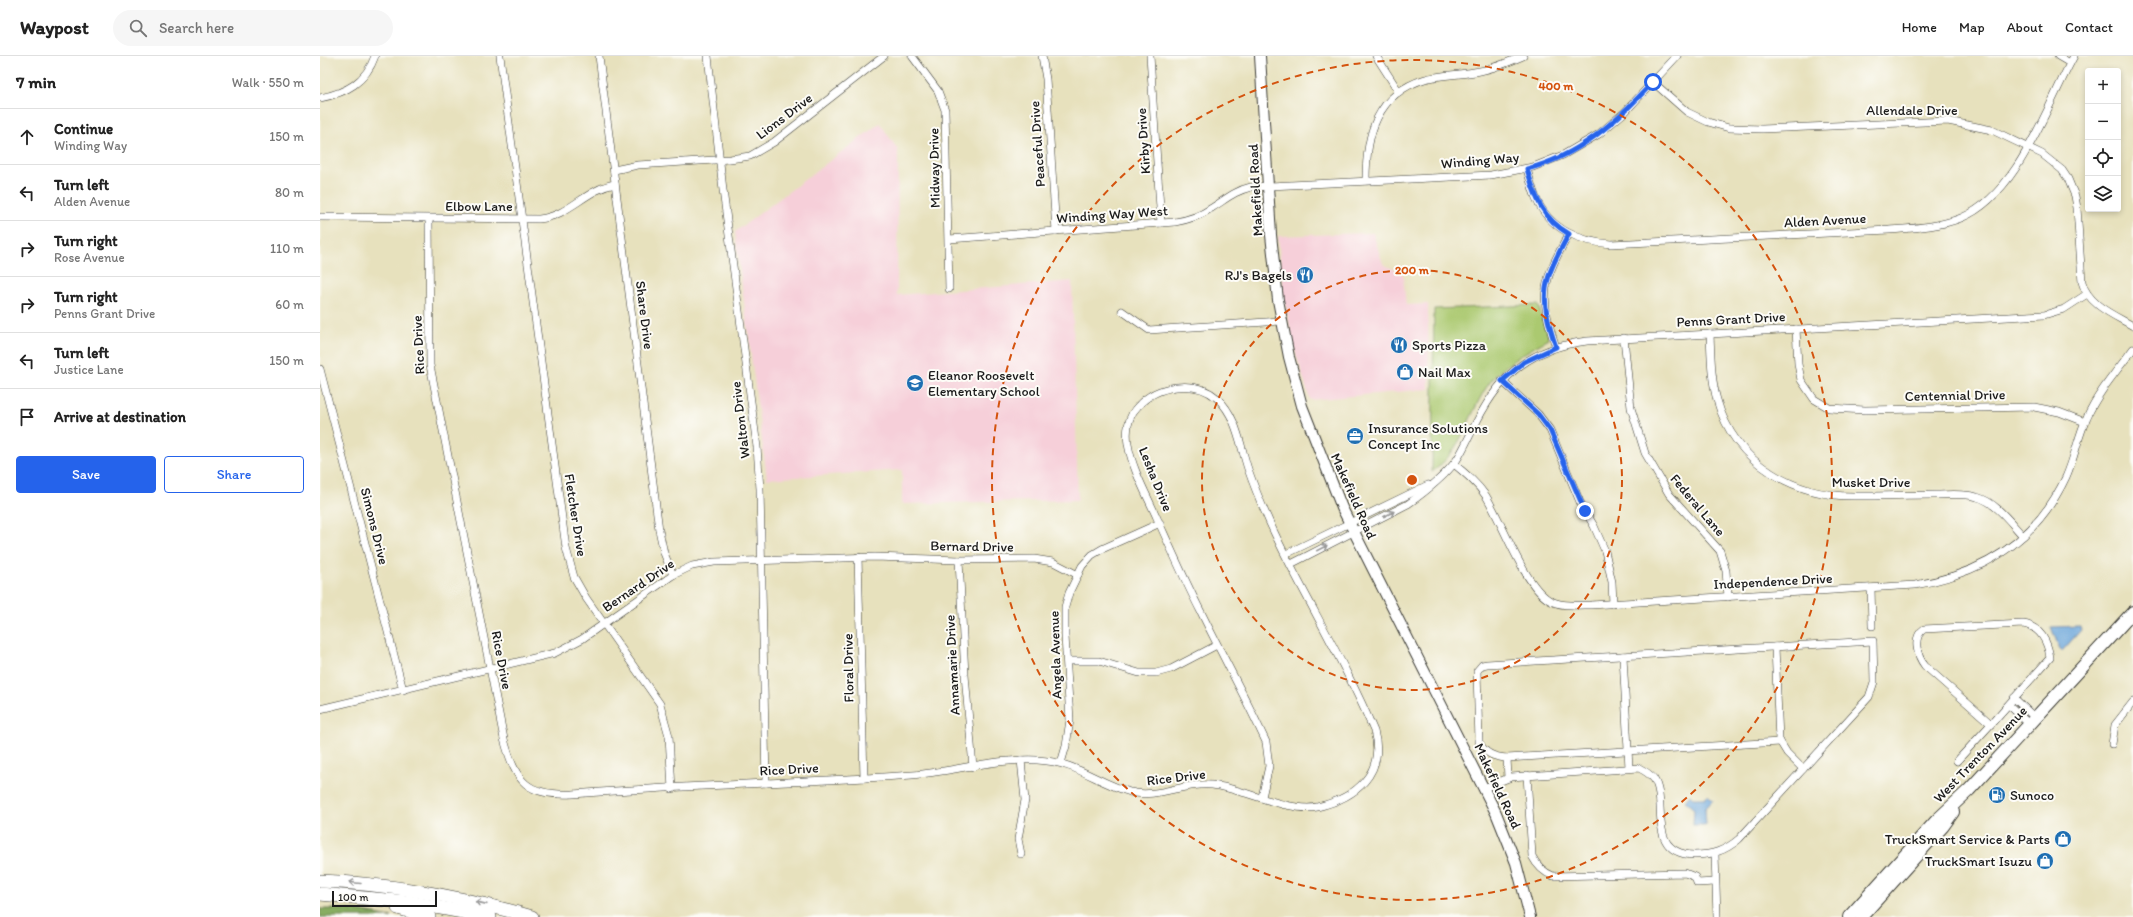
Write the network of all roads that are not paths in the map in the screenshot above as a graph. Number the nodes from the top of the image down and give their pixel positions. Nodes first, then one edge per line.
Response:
1 (375, 56) edge
2 (500, 56) edge
3 (599, 56) edge
4 (708, 56) edge
5 (884, 56) edge
6 (912, 56) edge
7 (1042, 56) edge
8 (1150, 56) edge
9 (1260, 56) edge
10 (1376, 56) edge
11 (1523, 56) edge
12 (1677, 56) edge
13 (2058, 56) edge
14 (2074, 56) edge
15 (2070, 63) junction
16 (1653, 82) junction
17 (1399, 92) junction
18 (320, 98) edge
19 (2028, 147) junction
20 (720, 160) junction
21 (1527, 169) junction
22 (614, 170) junction
23 (1366, 180) junction
24 (615, 184) junction
25 (1269, 186) junction
26 (320, 217) edge
27 (429, 219) junction
28 (521, 219) junction
29 (1162, 223) junction
30 (1056, 231) junction
31 (1569, 234) junction
32 (949, 239) junction
33 (950, 289) dead end
34 (2087, 294) junction
35 (1122, 311) dead end
36 (1281, 321) junction
37 (2133, 326) edge
38 (1796, 329) junction
39 (1710, 334) junction
40 (1624, 338) junction
41 (1556, 347) junction
42 (2133, 349) edge
43 (320, 369) edge
44 (1502, 381) junction
45 (2085, 422) junction
46 (1454, 464) junction
47 (1437, 480) junction
48 (1160, 523) junction
49 (1352, 527) junction
50 (2023, 536) junction
51 (1286, 554) junction
52 (858, 557) junction
53 (760, 560) junction
54 (959, 560) junction
55 (1291, 564) junction
56 (673, 575) junction
57 (1078, 575) junction
58 (1871, 588) junction
59 (1728, 597) junction
60 (1613, 604) junction
61 (2133, 612) edge
62 (604, 623) junction
63 (1872, 626) dead end
64 (1217, 646) junction
65 (1775, 647) junction
66 (1623, 656) junction
67 (1067, 661) junction
68 (491, 669) junction
69 (403, 690) junction
70 (2014, 698) junction
71 (2133, 702) edge
72 (2009, 705) junction
73 (320, 709) edge
74 (2032, 721) junction
75 (1991, 724) junction
76 (1780, 742) junction
77 (2112, 744) dead end
78 (1628, 751) junction
79 (1507, 758) junction
80 (1021, 760) junction
81 (1957, 761) dead end
82 (1061, 763) junction
83 (973, 767) junction
84 (1629, 768) junction
85 (1803, 769) junction
86 (1527, 776) junction
87 (864, 778) junction
88 (1508, 778) junction
89 (766, 784) junction
90 (672, 788) junction
91 (1484, 788) junction
92 (1967, 793) junction
93 (1262, 797) junction
94 (1021, 854) dead end
95 (1715, 854) junction
96 (320, 880) edge
97 (1716, 882) junction
98 (326, 894) edge
99 (429, 917) edge
100 (490, 917) edge
101 (532, 917) edge
102 (1530, 917) edge
103 (1717, 917) edge
104 (1849, 917) edge
105 (1861, 917) edge

1 - 18 street
2 - 28 street, Elbow Lane
3 - 22 street, Share Drive
4 - 20 street, Walton Drive
5 - 20 street, Lions Drive
6 - 32 street, Midway Drive
7 - 30 street, Peaceful Drive
8 - 29 street, Kirby Drive
9 - 25 street, Makefield Road
10 - 17 street
11 - 17 street
12 - 16 street, Winding Way
13 - 15 street
14 - 15 street, Alden Avenue
15 - 19 street, Alden Avenue
16 - 19 street, Allendale Drive
16 - 21 street, Winding Way
17 - 23 street
19 - 31 street, Alden Avenue
19 - 34 street, Allendale Drive
20 - 22 street, Lions Drive
20 - 53 street, Walton Drive
21 - 23 street, Winding Way
21 - 31 street, Alden Avenue
22 - 24 street, Share Drive
23 - 25 street, Winding Way
24 - 28 street
24 - 56 street, Share Drive
25 - 29 street, Winding Way West
25 - 36 street, Makefield Road
26 - 27 street, Elbow Lane
27 - 28 street, Elbow Lane
27 - 68 street, Rice Drive
28 - 62 street, Fletcher Drive
29 - 30 street, Winding Way West
30 - 32 street, Winding Way West
31 - 41 street
32 - 33 street, Midway Drive
34 - 37 street
34 - 38 street, Penns Grant Drive
35 - 36 street
36 - 49 street, Makefield Road
38 - 39 street, Penns Grant Drive
38 - 45 street, Centennial Drive
39 - 40 street, Penns Grant Drive
39 - 50 street, Musket Drive
40 - 41 street, Penns Grant Drive
40 - 59 street, Federal Lane
41 - 44 street, Penns Grant Drive
42 - 45 street
43 - 69 street, Simons Drive
44 - 46 street, Penns Grant Drive
44 - 60 street
45 - 50 street, Independence Drive
46 - 47 street, Penns Grant Drive
46 - 60 street, Independence Drive
47 - 49 street, Penns Grant Drive
49 -> 47 street, Penns Grant Drive
48 - 51 street, Lesha Drive
48 - 57 street, Angela Avenue
48 - 64 street, Lesha Drive
49 - 51 street
55 -> 49 street
49 - 91 street, Makefield Road
50 - 58 street, Independence Drive
51 - 55 street, Rice Drive
52 - 53 street, Bernard Drive
52 - 54 street, Bernard Drive
52 - 87 street, Floral Drive
53 - 56 street, Bernard Drive
53 - 89 street, Walton Drive
54 - 57 street, Bernard Drive
54 - 83 street, Annamarie Drive
55 - 93 street, Rice Drive
56 - 62 street, Bernard Drive
57 - 67 street, Angela Avenue
58 - 59 street, Independence Drive
58 - 63 street
59 - 60 street, Independence Drive
61 - 74 main road, West Trenton Avenue
62 - 68 street, Bernard Drive
62 - 90 street, Fletcher Drive
64 - 67 street
64 - 93 street, Lesha Drive
65 - 66 street
65 - 76 street
65 - 85 street
66 - 78 street
66 - 79 street
67 - 82 street, Angela Avenue
68 - 69 street, Bernard Drive
68 - 90 street, Rice Drive
69 - 73 street, Bernard Drive
70 - 72 street
70 - 74 street
70 - 75 street
71 - 77 street
72 - 74 street
72 - 75 street
74 - 92 main road, West Trenton Avenue
75 - 81 street
76 - 78 street
76 - 85 street
78 - 79 street
78 - 84 street
79 - 88 street
80 - 82 street, Rice Drive
80 - 83 street, Rice Drive
80 - 94 street
82 - 93 street, Rice Drive
83 - 87 street, Rice Drive
84 - 86 street
84 - 95 street
85 - 95 street
86 - 88 street
86 - 97 street
87 - 89 street, Rice Drive
88 - 91 street
89 - 90 street, Rice Drive
91 - 102 street, Makefield Road
92 - 104 main road, West Trenton Avenue
92 - 105 main road
95 - 97 street
101 -> 96 highway
97 - 103 street
98 - 99 highway
98 - 100 highway

